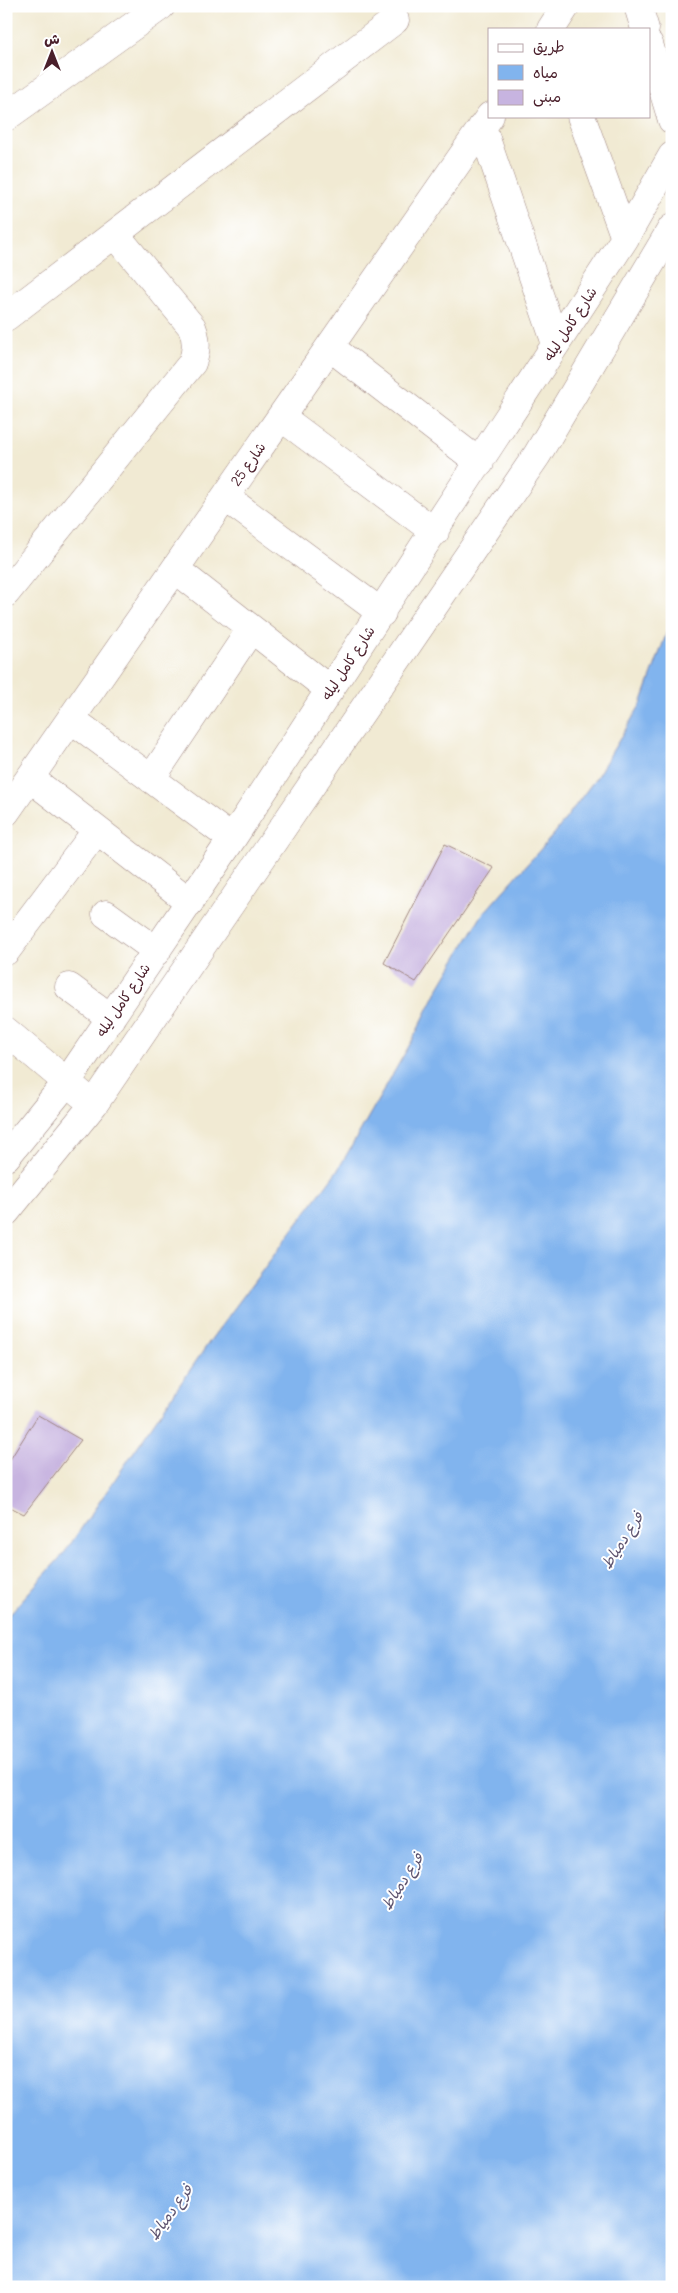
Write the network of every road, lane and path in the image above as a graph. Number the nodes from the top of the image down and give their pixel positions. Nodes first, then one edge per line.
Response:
1 (161, 6) edge
2 (566, 6) edge
3 (638, 6) edge
4 (395, 20) dead end
5 (552, 28) edge
6 (645, 28) edge
7 (650, 47) edge
8 (6, 117) edge
9 (582, 118) edge
10 (672, 120) edge
11 (486, 122) edge
12 (672, 156) edge
13 (672, 228) edge
14 (115, 234) junction
15 (625, 238) junction
16 (6, 317) edge
17 (556, 344) junction
18 (330, 347) junction
19 (281, 417) junction
20 (480, 463) junction
21 (225, 497) junction
22 (435, 532) junction
23 (175, 569) junction
24 (6, 593) edge
25 (382, 612) junction
26 (251, 629) junction
27 (330, 690) junction
28 (71, 719) junction
29 (30, 778) junction
30 (151, 779) junction
31 (6, 812) edge
32 (97, 830) junction
33 (232, 839) junction
34 (190, 902) junction
35 (106, 914) dead end
36 (6, 951) edge
37 (157, 951) junction
38 (69, 987) dead end
39 (111, 1018) junction
40 (6, 1031) edge
41 (67, 1082) junction
42 (94, 1104) junction
43 (6, 1157) edge
44 (6, 1212) edge

1 - 8 street
2 - 5 street
3 - 6 street
4 - 14 street
7 - 10 street
9 - 15 street
11 - 17 street
11 - 18 street, شارع 25
12 - 15 street, شارع كامل ليله
13 - 42 street
14 - 16 street
14 - 24 street
15 - 17 street, شارع كامل ليله
17 - 20 street, شارع كامل ليله
18 - 19 street, شارع 25
18 - 20 street
19 - 21 street, شارع 25
19 - 22 street
20 - 22 street, شارع كامل ليله
21 - 23 street, شارع 25
21 - 25 street
22 - 25 street, شارع كامل ليله
23 - 26 street
23 - 28 street, شارع 25
25 - 27 street, شارع كامل ليله
26 - 27 street
26 - 30 street
27 - 33 street, شارع كامل ليله
28 - 29 street, شارع 25
28 - 30 street
29 - 31 street, شارع 25
29 - 32 street
30 - 33 street
32 - 34 street
32 - 36 street
33 - 34 street, شارع كامل ليله
34 - 37 street, شارع كامل ليله
35 - 37 street
37 - 39 street, شارع كامل ليله
38 - 39 street
39 - 41 street, شارع كامل ليله
40 - 41 street
41 - 42 street
41 - 43 street, شارع كامل ليله
42 - 44 street

